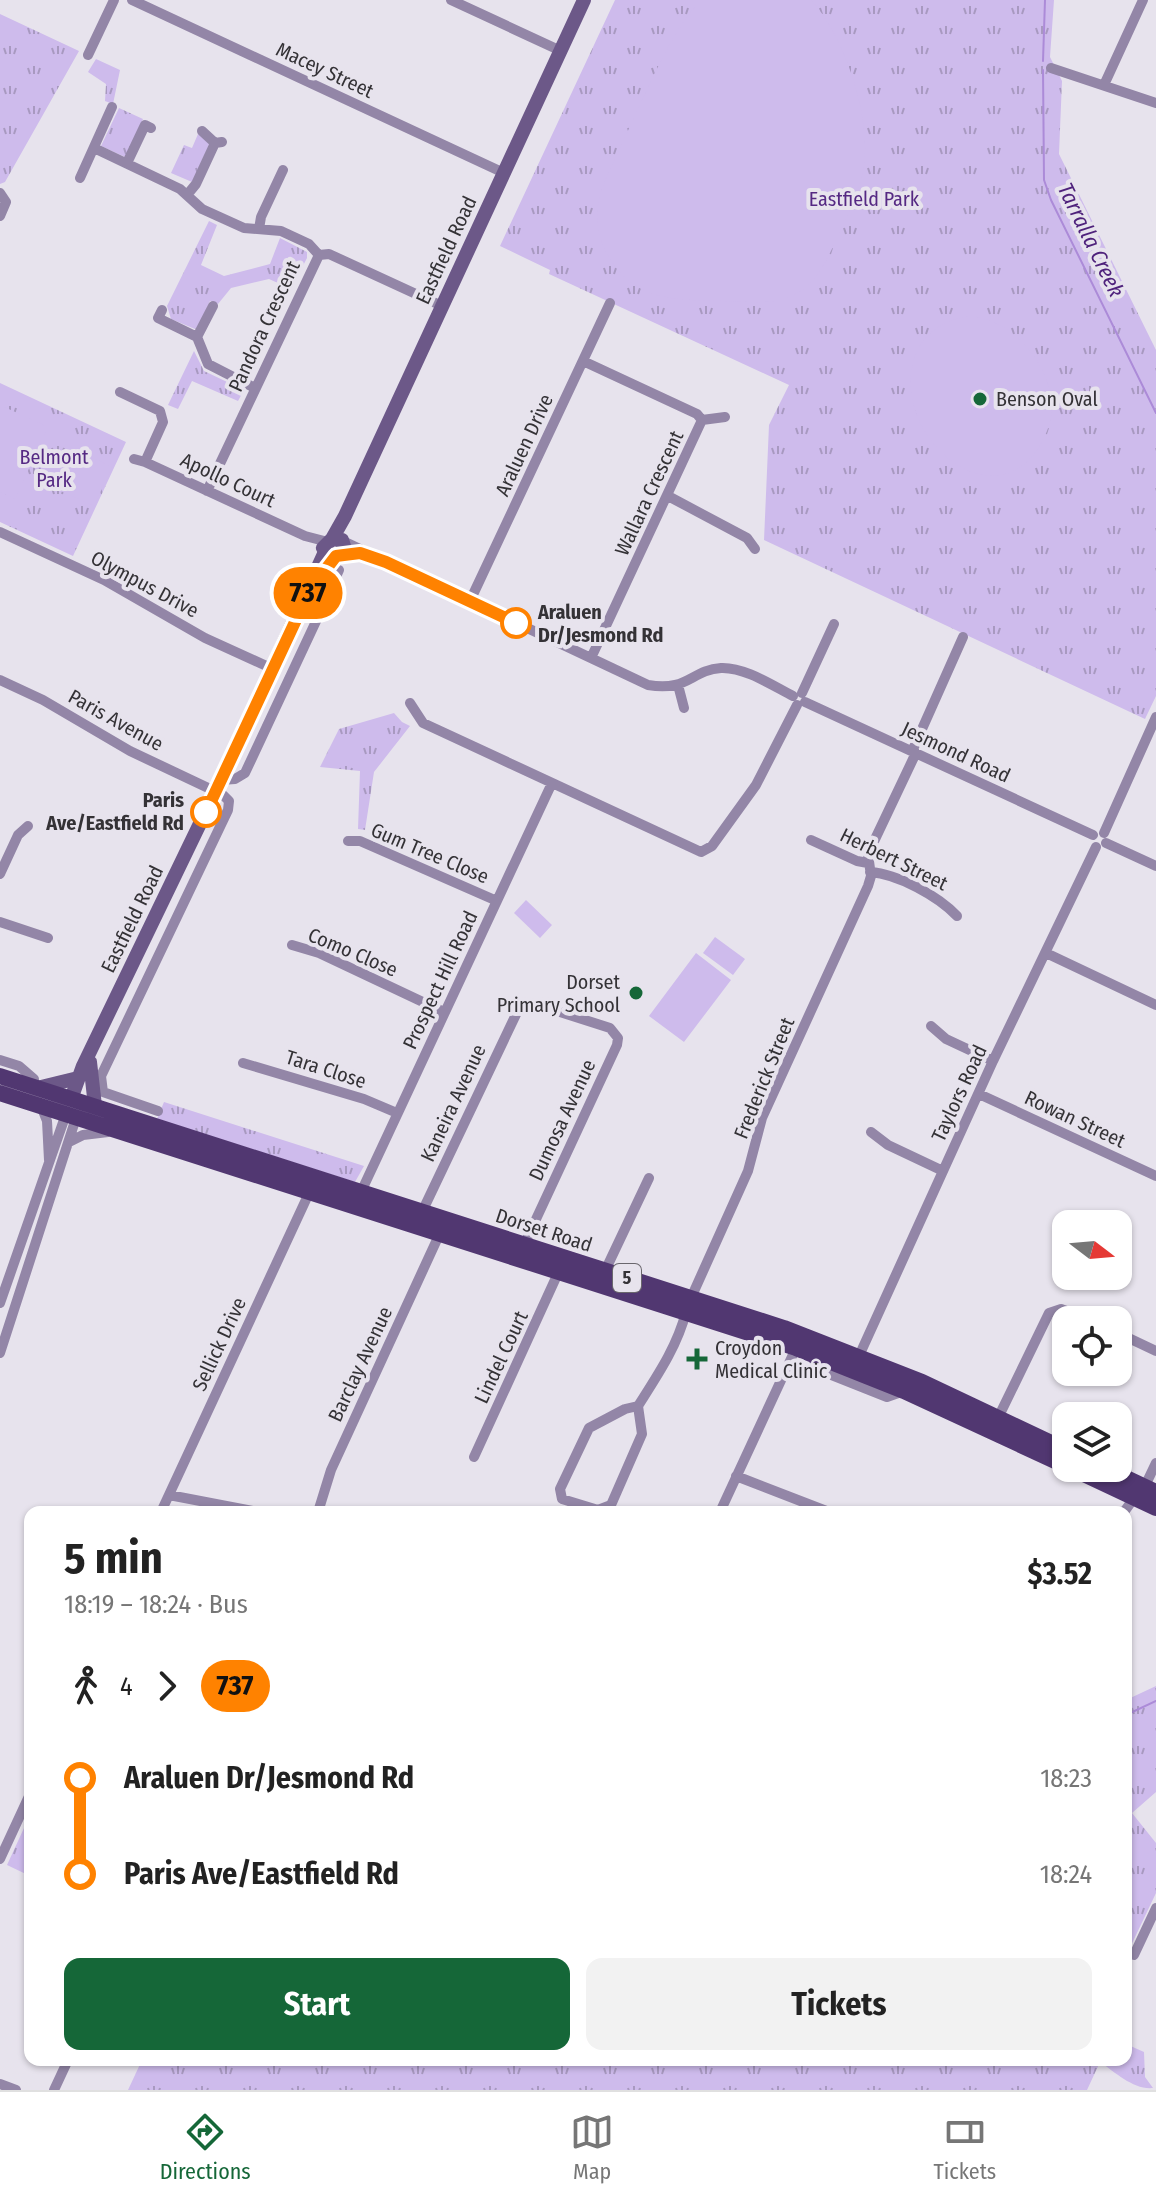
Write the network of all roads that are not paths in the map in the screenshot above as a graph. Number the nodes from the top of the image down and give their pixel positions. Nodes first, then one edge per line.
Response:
1 (114, 0) edge
2 (132, 0) edge
3 (451, 0) edge
4 (584, 0) edge
5 (1143, 0) edge
6 (561, 51) junction
7 (88, 55) dead end
8 (1051, 68) dead end
9 (1104, 85) junction
10 (1156, 103) edge
11 (112, 107) dead end
12 (151, 128) dead end
13 (202, 131) dead end
14 (94, 148) junction
15 (127, 163) junction
16 (283, 170) dead end
17 (504, 173) junction
18 (80, 178) dead end
19 (187, 195) junction
20 (3, 196) edge
21 (0, 216) edge
22 (259, 229) junction
23 (319, 255) junction
24 (610, 303) dead end
25 (214, 306) dead end
26 (442, 306) junction
27 (162, 310) dead end
28 (197, 337) junction
29 (583, 361) junction
30 (255, 388) junction
31 (120, 392) dead end
32 (725, 417) dead end
33 (702, 420) junction
34 (207, 491) junction
35 (668, 496) junction
36 (1, 534) edge
37 (755, 549) dead end
38 (334, 550) junction
39 (309, 591) junction
40 (470, 601) junction
41 (318, 617) junction
42 (834, 624) dead end
43 (963, 637) dead end
44 (591, 658) junction
45 (273, 669) junction
46 (0, 680) edge
47 (678, 685) junction
48 (799, 699) junction
49 (410, 703) dead end
50 (684, 708) dead end
51 (1156, 717) edge
52 (914, 752) junction
53 (552, 783) junction
54 (219, 785) junction
55 (28, 826) dead end
56 (1100, 839) junction
57 (811, 840) dead end
58 (348, 841) dead end
59 (1156, 866) edge
60 (869, 867) junction
61 (0, 874) edge
62 (497, 901) junction
63 (957, 916) dead end
64 (0, 922) edge
65 (48, 938) dead end
66 (292, 945) dead end
67 (1046, 953) junction
68 (1156, 1005) edge
69 (444, 1012) junction
70 (931, 1026) dead end
71 (119, 1038) junction
72 (94, 1049) junction
73 (613, 1054) joint
74 (0, 1060) edge
75 (993, 1061) junction
76 (243, 1063) dead end
77 (0, 1076) edge
78 (78, 1078) junction
79 (35, 1088) junction
80 (0, 1093) edge
81 (979, 1094) junction
82 (41, 1106) junction
83 (78, 1108) junction
84 (158, 1111) dead end
85 (397, 1113) junction
86 (118, 1131) junction
87 (871, 1132) dead end
88 (69, 1142) junction
89 (50, 1166) junction
90 (943, 1171) junction
91 (1156, 1176) edge
92 (649, 1178) dead end
93 (312, 1184) junction
94 (361, 1192) junction
95 (422, 1212) junction
96 (440, 1233) junction
97 (521, 1252) junction
98 (559, 1271) junction
99 (605, 1271) junction
100 (8, 1280) junction
101 (22, 1285) junction
102 (0, 1303) edge
103 (689, 1305) junction
104 (1052, 1312) edge
105 (1132, 1340) edge
106 (796, 1348) junction
107 (1156, 1351) edge
108 (0, 1353) edge
109 (813, 1354) junction
110 (856, 1363) junction
111 (904, 1391) junction
112 (638, 1406) junction
113 (998, 1418) junction
114 (1052, 1443) edge
115 (474, 1457) dead end
116 (1052, 1459) edge
117 (1156, 1463) edge
118 (736, 1476) junction
119 (1115, 1482) edge
120 (1145, 1492) edge
121 (169, 1495) junction
122 (164, 1506) edge
123 (227, 1506) edge
124 (320, 1506) edge
125 (585, 1506) edge
126 (608, 1506) edge
127 (723, 1506) edge
128 (814, 1506) edge
129 (1130, 1506) edge
130 (1156, 1508) edge
131 (24, 1807) edge
132 (0, 1859) edge
133 (1156, 1908) edge
134 (1134, 1955) dead end
135 (65, 2066) edge
136 (0, 2084) edge
137 (16, 2090) edge
138 (54, 2090) edge

1 - 7 street
2 - 17 street, Macey Street
3 - 6 street
4 - 6 main road, Eastfield Road
5 - 9 street
6 - 17 main road, Eastfield Road
8 - 9 street
9 - 10 street
11 - 14 street
12 - 15 street
13 - 19 street
14 - 15 street
14 - 18 street
15 - 19 street
16 - 22 street
17 - 26 main road, Eastfield Road
19 - 22 street
20 - 21 street
22 - 23 street
23 - 26 street, Pandora Crescent
23 - 30 street, Pandora Crescent
24 - 29 street, Araluen Drive
25 - 28 street
26 - 38 main road, Eastfield Road
27 - 28 street
28 - 30 street
29 - 33 street, Wallara Crescent
29 - 40 street, Araluen Drive
30 - 34 street, Pandora Crescent
31 - 34 street, Apollo Court
32 - 33 street
33 - 35 street, Wallara Crescent
34 - 38 street, Apollo Court
35 - 37 street
35 - 44 street, Wallara Crescent
36 - 45 street, Olympus Drive
38 - 39 main road, Eastfield Road
38 - 40 street, Jesmond Road
38 - 41 street
39 - 41 street
39 - 45 main road, Eastfield Road
40 - 44 street, Jesmond Road
41 - 54 street
42 - 48 street
43 - 52 street, Frederick Street
44 - 47 street, Jesmond Road
45 - 54 main road, Eastfield Road
46 - 54 street, Paris Avenue
47 - 48 street, Jesmond Road
47 - 50 street
48 - 52 street, Jesmond Road
48 - 53 street
49 - 53 street
51 - 56 street, Taylors Road
52 - 56 street, Jesmond Road
52 - 60 street, Frederick Street
53 - 62 street, Prospect Hill Road
54 - 71 street
54 - 72 main road, Eastfield Road
55 - 61 street
56 - 59 street, Jesmond Road
56 - 67 street, Taylors Road
57 - 60 street, Herbert Street
58 - 62 street, Gum Tree Close
60 - 63 street, Herbert Street
60 - 103 street, Frederick Street
62 - 69 street, Prospect Hill Road
64 - 65 street
66 - 69 street, Como Close
67 - 68 street
67 - 75 street, Taylors Road
69 - 85 street, Prospect Hill Road
70 - 75 street
71 - 72 street
71 - 84 street
72 - 78 main road, Eastfield Road
72 - 83 main road, Eastfield Road
73 - 95 street, Kaneira Avenue
73 - 97 street, Dumosa Avenue
74 - 79 street
75 - 81 street, Taylors Road
76 - 85 street, Tara Close
77 - 79 main road, Dorset Road / 5
78 - 79 main road
78 - 83 main road, Eastfield Road
79 - 83 main road, Dorset Road / 5
80 - 82 main road, Dorset Road / 5
81 - 90 street, Taylors Road
81 - 91 street, Rowan Street
82 - 83 main road, Dorset Road / 5
82 - 89 street
83 - 86 main road, Dorset Road / 5
83 - 88 street
83 - 89 street
83 - 93 main road, Dorset Road / 5
85 - 94 street, Prospect Hill Road
86 - 88 street
86 - 93 main road, Dorset Road / 5
87 - 90 street
88 - 101 street
89 - 100 street
90 - 110 street, Taylors Road
92 - 99 street
93 - 94 main road, Dorset Road / 5
93 - 96 main road, Dorset Road / 5
93 - 121 street, Sellick Drive
94 - 95 main road, Dorset Road / 5
95 - 97 main road, Dorset Road / 5
96 - 97 main road, Dorset Road / 5
96 - 124 street, Barclay Avenue
97 - 98 main road, Dorset Road / 5
97 - 99 main road, Dorset Road / 5
98 - 103 main road, Dorset Road / 5
98 - 115 street, Lindel Court
99 - 103 main road, Dorset Road / 5
100 - 101 street
100 - 102 street
101 - 108 street
103 - 106 main road, Dorset Road / 5
103 - 110 main road, Dorset Road / 5
103 - 112 street, Frederick Street
104 - 113 street
105 - 107 street
106 - 109 main road, Dorset Road / 5
106 - 118 street
109 - 110 main road, Dorset Road / 5
109 - 111 street
110 - 111 main road, Dorset Road / 5
110 - 113 main road, Dorset Road / 5
111 - 116 main road, Dorset Road / 5
112 - 125 street
112 - 126 street
113 - 114 main road, Dorset Road / 5
117 - 120 street
118 - 127 street
118 - 128 street
119 - 120 main road, Dorset Road / 5
120 - 129 street
120 - 130 main road, Dorset Road / 5
121 - 122 street, Sellick Drive
121 - 123 street
131 - 132 street
133 - 134 street
135 - 138 street
136 - 137 street

